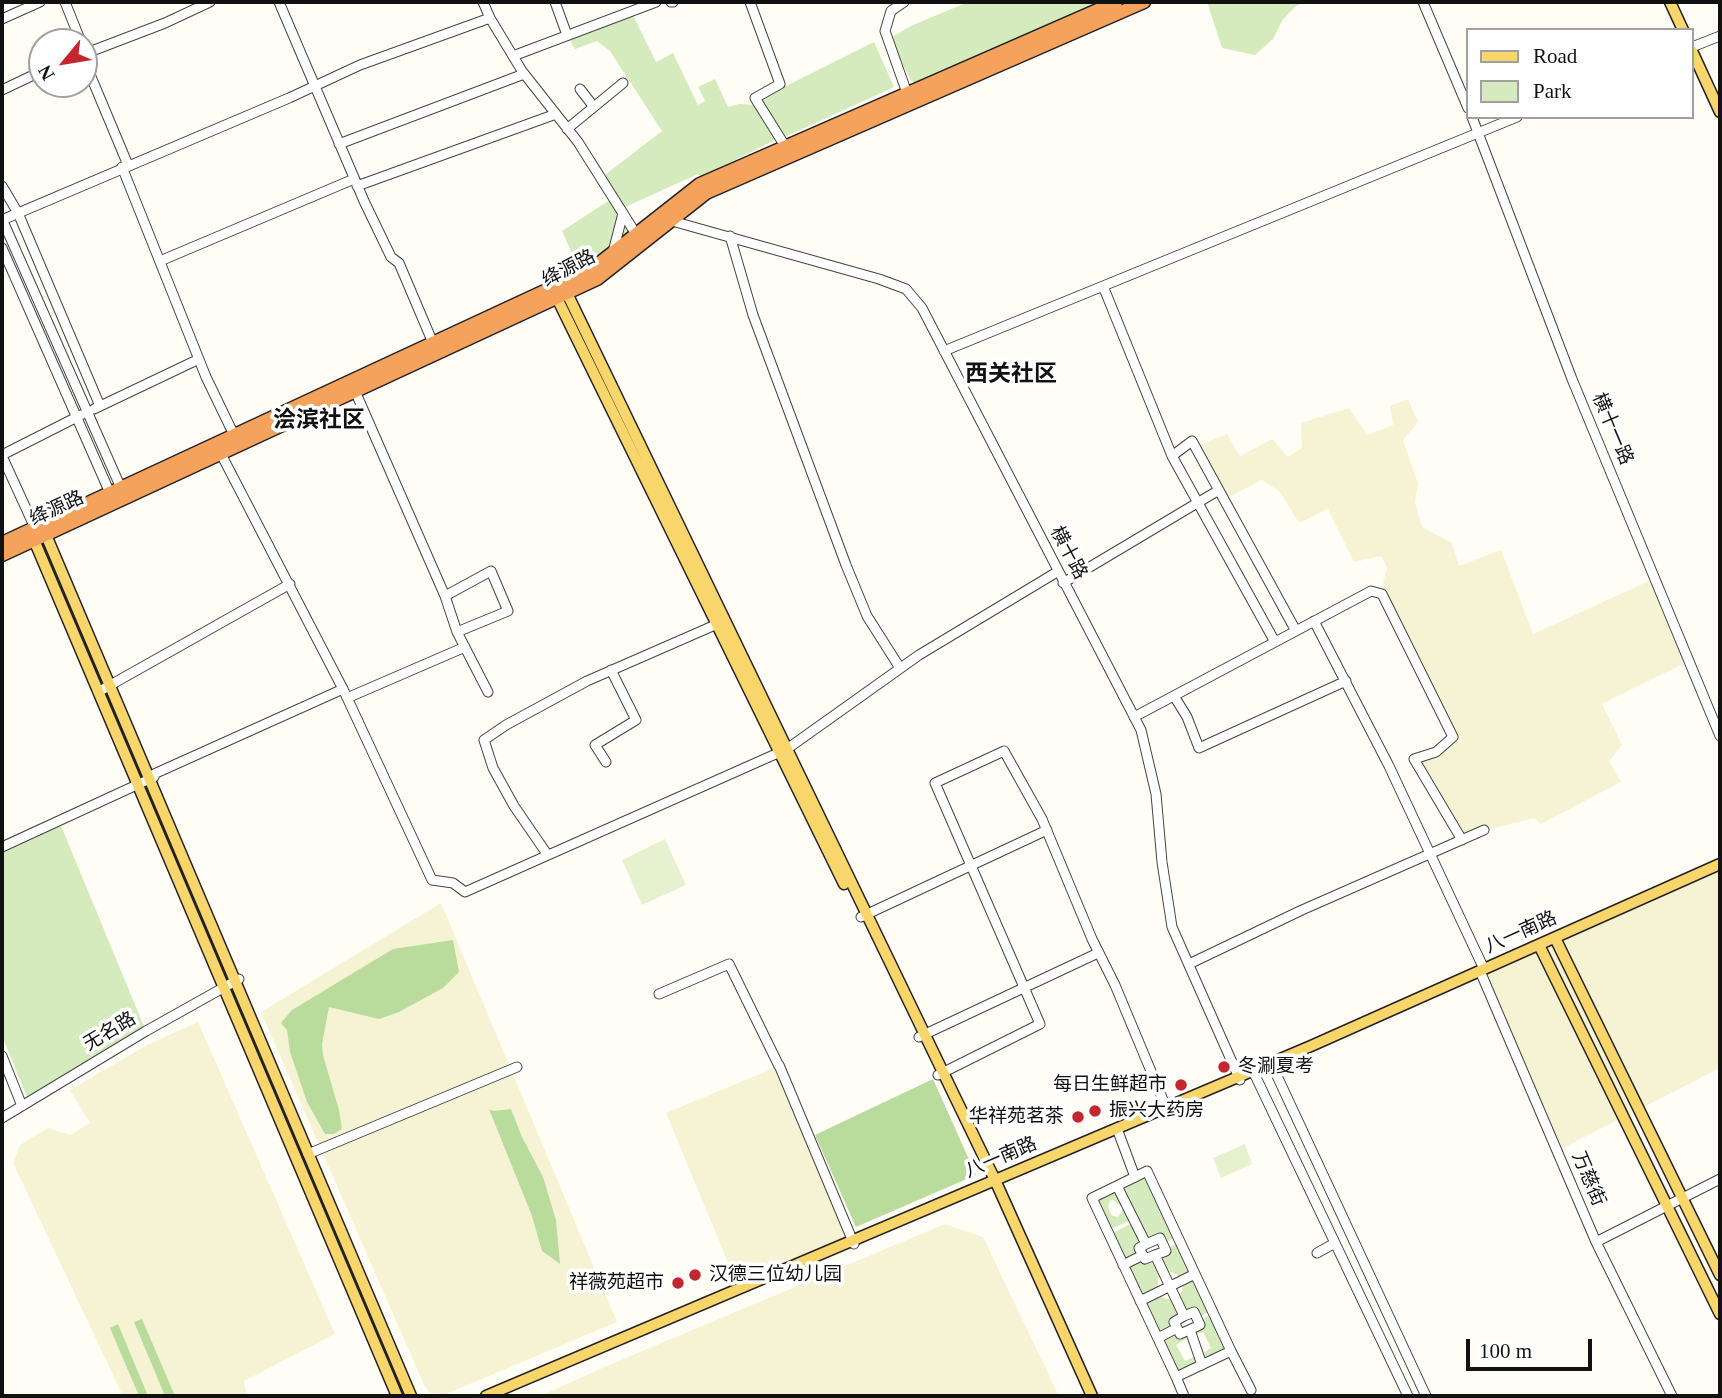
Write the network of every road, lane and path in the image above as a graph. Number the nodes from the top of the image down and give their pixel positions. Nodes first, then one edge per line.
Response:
1 (40, 2) edge
2 (65, 2) edge
3 (211, 2) edge
4 (279, 2) edge
5 (483, 2) edge
6 (555, 2) edge
7 (656, 2) edge
8 (750, 2) edge
9 (904, 2) edge
10 (1116, 2) edge
11 (1144, 2) edge
12 (1423, 2) edge
13 (1670, 2) edge
14 (490, 18) junction
15 (2, 19) edge
16 (75, 28) edge
17 (1682, 28) edge
18 (567, 36) junction
19 (1720, 36) edge
20 (1694, 48) edge
21 (98, 49) edge
22 (1694, 54) edge
23 (513, 56) junction
24 (524, 74) junction
25 (28, 78) edge
26 (623, 83) dead end
27 (314, 87) junction
28 (580, 89) dead end
29 (2, 90) edge
30 (98, 92) edge
31 (907, 93) junction
32 (1466, 103) edge
33 (594, 107) junction
34 (1720, 112) edge
35 (556, 114) junction
36 (1473, 119) edge
37 (1512, 119) edge
38 (567, 128) junction
39 (1479, 133) junction
40 (339, 144) junction
41 (785, 146) junction
42 (125, 166) junction
43 (356, 182) junction
44 (2, 186) edge
45 (18, 213) junction
46 (623, 213) junction
47 (2, 220) edge
48 (671, 220) junction
49 (636, 234) junction
50 (730, 236) junction
51 (2, 248) edge
52 (613, 252) junction
53 (160, 261) junction
54 (1103, 286) junction
55 (559, 290) junction
56 (433, 343) junction
57 (944, 351) junction
58 (199, 359) junction
59 (355, 391) junction
60 (100, 406) junction
61 (88, 412) junction
62 (78, 417) junction
63 (234, 435) junction
64 (221, 454) junction
65 (2, 456) edge
66 (1172, 456) junction
67 (116, 490) junction
68 (1219, 490) junction
69 (1198, 504) junction
70 (38, 535) junction
71 (2, 543) edge
72 (2, 555) edge
73 (1058, 572) junction
74 (1063, 583) junction
75 (290, 584) junction
76 (445, 596) junction
77 (1314, 621) junction
78 (721, 622) junction
79 (1296, 631) junction
80 (457, 632) junction
81 (1275, 642) junction
82 (464, 647) junction
83 (900, 668) junction
84 (611, 670) junction
85 (1346, 681) junction
86 (110, 686) junction
87 (98, 692) junction
88 (488, 692) dead end
89 (345, 693) junction
90 (1174, 696) junction
91 (1134, 717) junction
92 (1720, 736) edge
93 (784, 751) junction
94 (606, 762) dead end
95 (153, 777) junction
96 (137, 785) junction
97 (1047, 830) junction
98 (1484, 830) dead end
99 (1462, 840) junction
100 (2, 847) edge
101 (547, 854) junction
102 (1431, 854) junction
103 (971, 866) junction
104 (1720, 867) edge
105 (864, 916) junction
106 (1556, 939) junction
107 (1540, 947) junction
108 (1098, 953) junction
109 (1189, 964) junction
110 (1482, 972) junction
111 (237, 980) junction
112 (1024, 987) junction
113 (223, 988) junction
114 (659, 994) dead end
115 (922, 1035) junction
116 (2, 1056) edge
117 (1272, 1065) junction
118 (517, 1067) dead end
119 (1253, 1072) junction
120 (941, 1073) junction
121 (1240, 1078) junction
122 (22, 1106) junction
123 (1167, 1110) junction
124 (2, 1118) edge
125 (1118, 1131) junction
126 (308, 1154) junction
127 (1133, 1178) junction
128 (1720, 1179) edge
129 (994, 1183) junction
130 (1117, 1186) junction
131 (1682, 1198) junction
132 (1667, 1206) junction
133 (1178, 1238) junction
134 (1596, 1242) junction
135 (854, 1243) junction
136 (1335, 1243) junction
137 (1146, 1244) junction
138 (1163, 1245) junction
139 (1317, 1253) dead end
140 (1143, 1255) junction
141 (1154, 1255) junction
142 (1123, 1265) junction
143 (1195, 1274) junction
144 (1720, 1275) edge
145 (1170, 1286) junction
146 (1140, 1301) junction
147 (1212, 1312) junction
148 (1720, 1314) edge
149 (1184, 1316) junction
150 (1198, 1320) junction
151 (1177, 1328) junction
152 (1190, 1329) junction
153 (1158, 1339) junction
154 (1231, 1351) junction
155 (1202, 1365) junction
156 (1176, 1377) junction
157 (1251, 1390) dead end
158 (397, 1396) edge
159 (411, 1396) edge
160 (486, 1396) edge
161 (502, 1396) edge
162 (1086, 1396) edge
163 (1092, 1396) edge
164 (1184, 1396) edge
165 (1408, 1396) edge
166 (1426, 1396) edge
167 (1672, 1396) edge

1 - 15 street
2 - 16 street
3 - 21 street
4 - 27 street
5 - 14 street
6 - 18 street
7 - 18 street
8 - 41 street
9 - 31 street
10 - 31 highway, 绛源路
11 - 48 highway, 绛源路
12 - 32 street
13 - 17 main road
14 - 23 street
14 - 27 street
18 - 23 street
19 - 20 street
22 - 34 main road
23 - 24 street
24 - 35 street
24 - 40 street
25 - 29 street
26 - 33 street
27 - 40 street
27 - 42 street
28 - 33 street
30 - 42 street
31 - 41 highway, 绛源路
33 - 38 street
35 - 38 street
35 - 43 street
36 - 39 street, 横十一路
37 - 39 street
38 - 46 street
39 - 54 street
39 - 92 street, 横十一路
40 - 43 street
41 - 49 highway, 绛源路
42 - 45 street
42 - 53 street
43 - 53 street
43 - 56 street
44 - 45 street
45 - 47 street
45 - 60 street
46 - 49 street
46 - 52 street
47 - 61 street
48 - 50 street, 横十路
48 - 55 highway, 绛源路
49 - 52 highway, 绛源路
50 - 57 street, 横十路
50 - 83 street
51 - 62 street
52 - 55 highway, 绛源路
53 - 58 street
54 - 57 street
54 - 66 street
55 - 56 highway, 绛源路
55 - 59 highway, 绛源路
55 - 78 main road
56 - 63 highway, 绛源路
57 - 73 street, 横十路
58 - 60 street
58 - 63 street
59 - 64 highway, 绛源路
59 - 76 street
60 - 61 street
61 - 62 street
61 - 67 street
62 - 65 street
62 - 67 street
63 - 67 highway, 绛源路
64 - 70 highway, 绛源路
64 - 75 street
65 - 70 street
66 - 68 street
66 - 69 street
67 - 70 highway, 绛源路
68 - 69 street
68 - 79 street
69 - 74 street
69 - 81 street
70 - 71 highway, 绛源路
70 - 72 highway, 绛源路
70 - 86 main road
70 - 87 main road
73 - 74 street, 横十路
73 - 83 street
74 - 91 street, 横十路
75 - 86 street
75 - 89 street
76 - 80 street
76 - 80 street
77 - 79 street
77 - 85 street, 万慈街
77 - 99 street
78 - 84 street
78 - 93 main road
79 - 81 street
80 - 82 street
81 - 90 street
82 - 88 street
82 - 89 street
83 - 93 street
84 - 94 street
84 - 101 street
85 - 90 street
85 - 102 street, 万慈街
86 - 87 street
86 - 95 main road
87 - 96 main road
89 - 95 street
89 - 101 street
90 - 91 street
91 - 109 street, 横十路
93 - 101 street
93 - 105 main road
95 - 96 street
95 - 111 main road
96 - 100 street
96 - 113 main road
97 - 103 street
97 - 103 street
97 - 108 street
98 - 99 street
99 - 102 street
102 - 109 street
102 - 110 street, 万慈街
103 - 105 street
103 - 112 street
104 - 106 main road, 八一南路
105 - 115 main road
106 - 107 main road, 八一南路
106 - 131 main road
107 - 110 main road, 八一南路
107 - 132 main road
108 - 112 street
108 - 123 street
109 - 121 street, 横十路
110 - 117 main road, 八一南路
110 - 134 street, 万慈街
111 - 113 street, 无名路
111 - 126 main road
112 - 115 street
112 - 120 street
113 - 122 street, 无名路
113 - 158 main road
114 - 135 street
115 - 120 main road
116 - 122 street
117 - 119 main road, 八一南路
117 - 166 street
118 - 126 street
119 - 121 main road, 八一南路
119 - 136 street
120 - 129 main road
121 - 123 main road, 八一南路
122 - 124 street, 无名路
123 - 125 main road, 八一南路
125 - 127 street
125 - 129 main road, 八一南路
126 - 159 main road
127 - 130 street
127 - 133 street
128 - 131 street
129 - 135 main road, 八一南路
129 - 162 main road
129 - 163 main road
130 - 137 street
130 - 142 street
131 - 132 street
131 - 144 main road
132 - 134 street
132 - 148 main road
133 - 138 street
133 - 143 street
134 - 167 street, 万慈街
135 - 160 main road, 八一南路
135 - 161 main road, 八一南路
136 - 139 street
136 - 165 street
137 - 138 street
137 - 140 street
138 - 141 street
140 - 141 street
140 - 142 street
141 - 145 street
142 - 146 street
143 - 145 street
143 - 147 street
145 - 146 street
145 - 149 street
146 - 153 street
147 - 150 street
147 - 154 street
149 - 150 street
149 - 151 street
150 - 152 street
151 - 152 street
151 - 153 street
152 - 155 street
153 - 156 street
154 - 155 street
154 - 157 street
155 - 156 street
156 - 164 street

